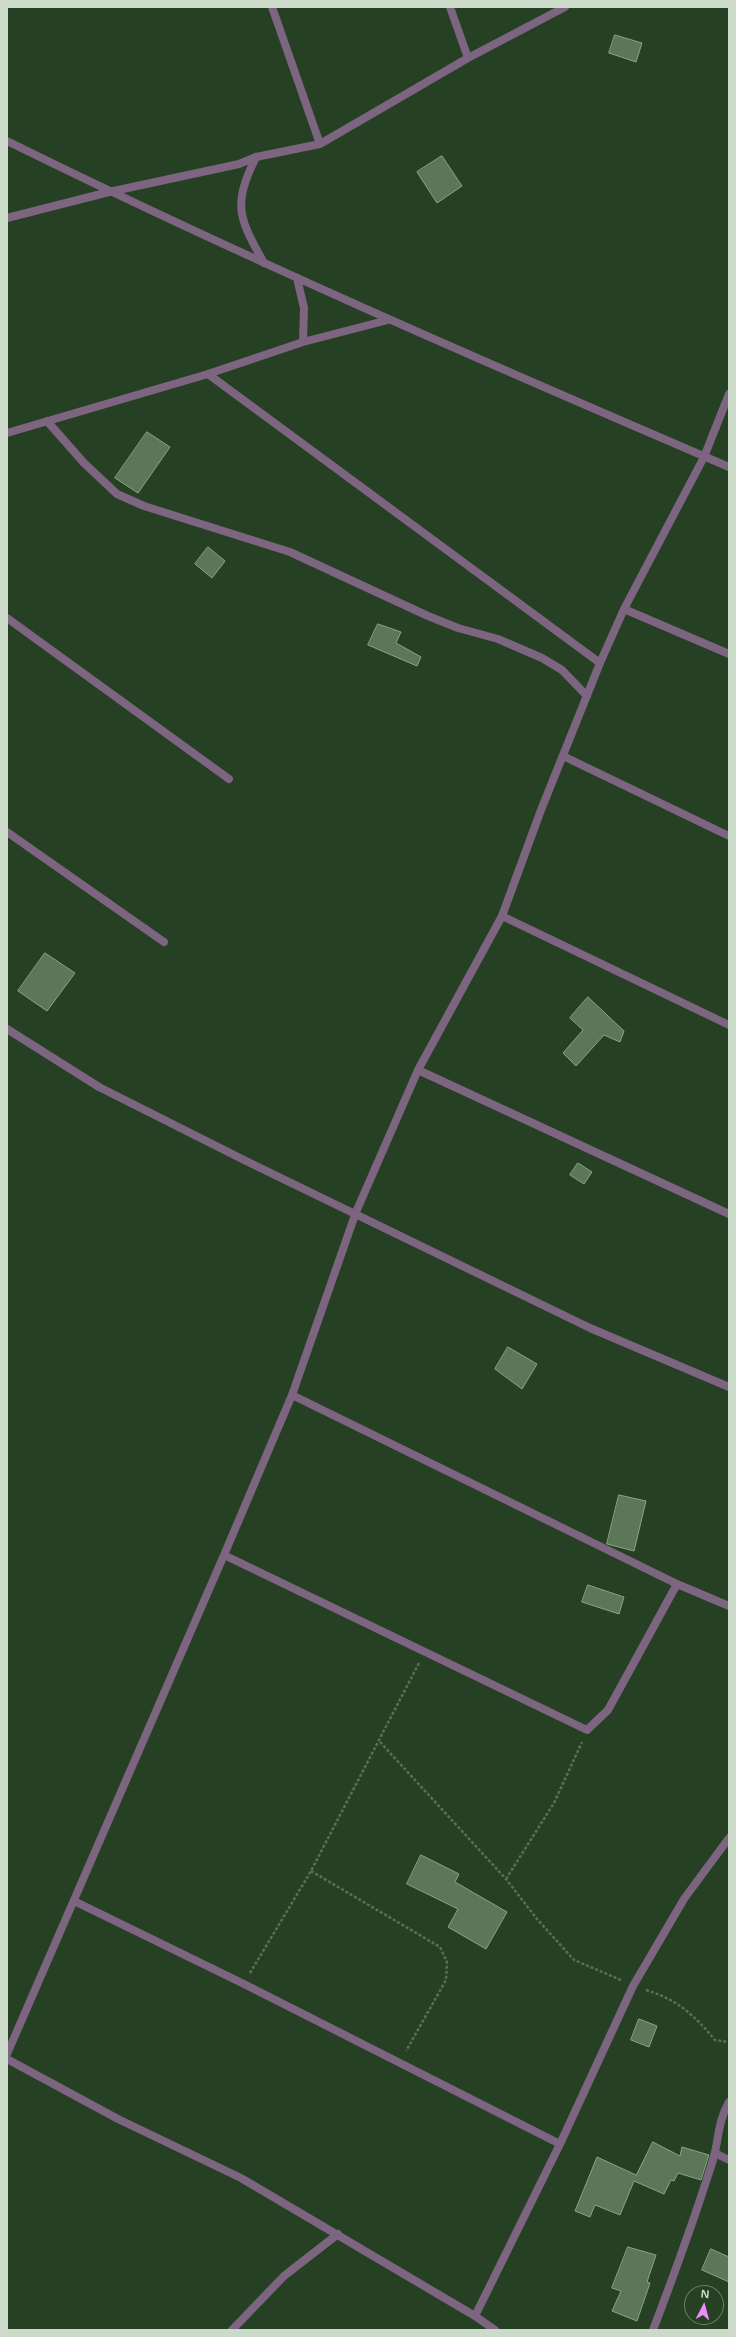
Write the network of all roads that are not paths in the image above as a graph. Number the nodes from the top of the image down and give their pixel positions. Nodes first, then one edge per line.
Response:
1 (272, 7) edge
2 (450, 7) edge
3 (565, 7) edge
4 (468, 58) junction
5 (7, 142) edge
6 (320, 144) junction
7 (256, 157) junction
8 (109, 192) junction
9 (7, 218) edge
10 (264, 263) junction
11 (297, 278) junction
12 (388, 320) junction
13 (303, 342) junction
14 (208, 374) junction
15 (729, 394) edge
16 (46, 421) junction
17 (7, 433) edge
18 (704, 457) junction
19 (729, 467) edge
20 (624, 609) junction
21 (7, 618) edge
22 (729, 654) edge
23 (600, 663) junction
24 (587, 696) junction
25 (563, 756) junction
26 (229, 780) dead end
27 (7, 832) edge
28 (729, 836) edge
29 (502, 916) junction
30 (164, 942) dead end
31 (729, 1025) edge
32 (7, 1029) edge
33 (418, 1070) junction
34 (356, 1212) junction
35 (729, 1214) edge
36 (729, 1387) edge
37 (292, 1394) junction
38 (224, 1556) junction
39 (677, 1584) junction
40 (729, 1606) edge
41 (729, 1838) edge
42 (74, 1901) junction
43 (7, 2054) edge
44 (7, 2059) edge
45 (729, 2102) edge
46 (560, 2144) junction
47 (715, 2153) junction
48 (729, 2160) edge
49 (338, 2234) junction
50 (475, 2316) junction
51 (235, 2329) edge
52 (495, 2330) edge
53 (653, 2330) edge

1 - 6 street
2 - 4 street
3 - 4 street
4 - 6 street
5 - 8 street
6 - 7 street
7 - 8 street
7 - 10 street
8 - 9 street
8 - 10 street
10 - 11 street
11 - 12 street
11 - 13 street
12 - 13 street
12 - 18 street
13 - 14 street
14 - 16 street
14 - 23 street
15 - 18 street
16 - 17 street
16 - 24 street
18 - 19 street
18 - 20 street
20 - 22 street
20 - 23 street
21 - 26 street
23 - 24 street
24 - 25 street
25 - 28 street
25 - 29 street
27 - 30 street
29 - 31 street
29 - 33 street
32 - 34 street
33 - 34 street
33 - 35 street
34 - 36 street
34 - 37 street
37 - 38 street
37 - 39 street
38 - 39 street
38 - 42 street
39 - 40 street
41 - 46 street
42 - 43 street
42 - 46 street
44 - 49 street
45 - 47 street
46 - 50 street
47 - 48 street
47 - 53 street
49 - 50 street
49 - 51 street
50 - 52 street

